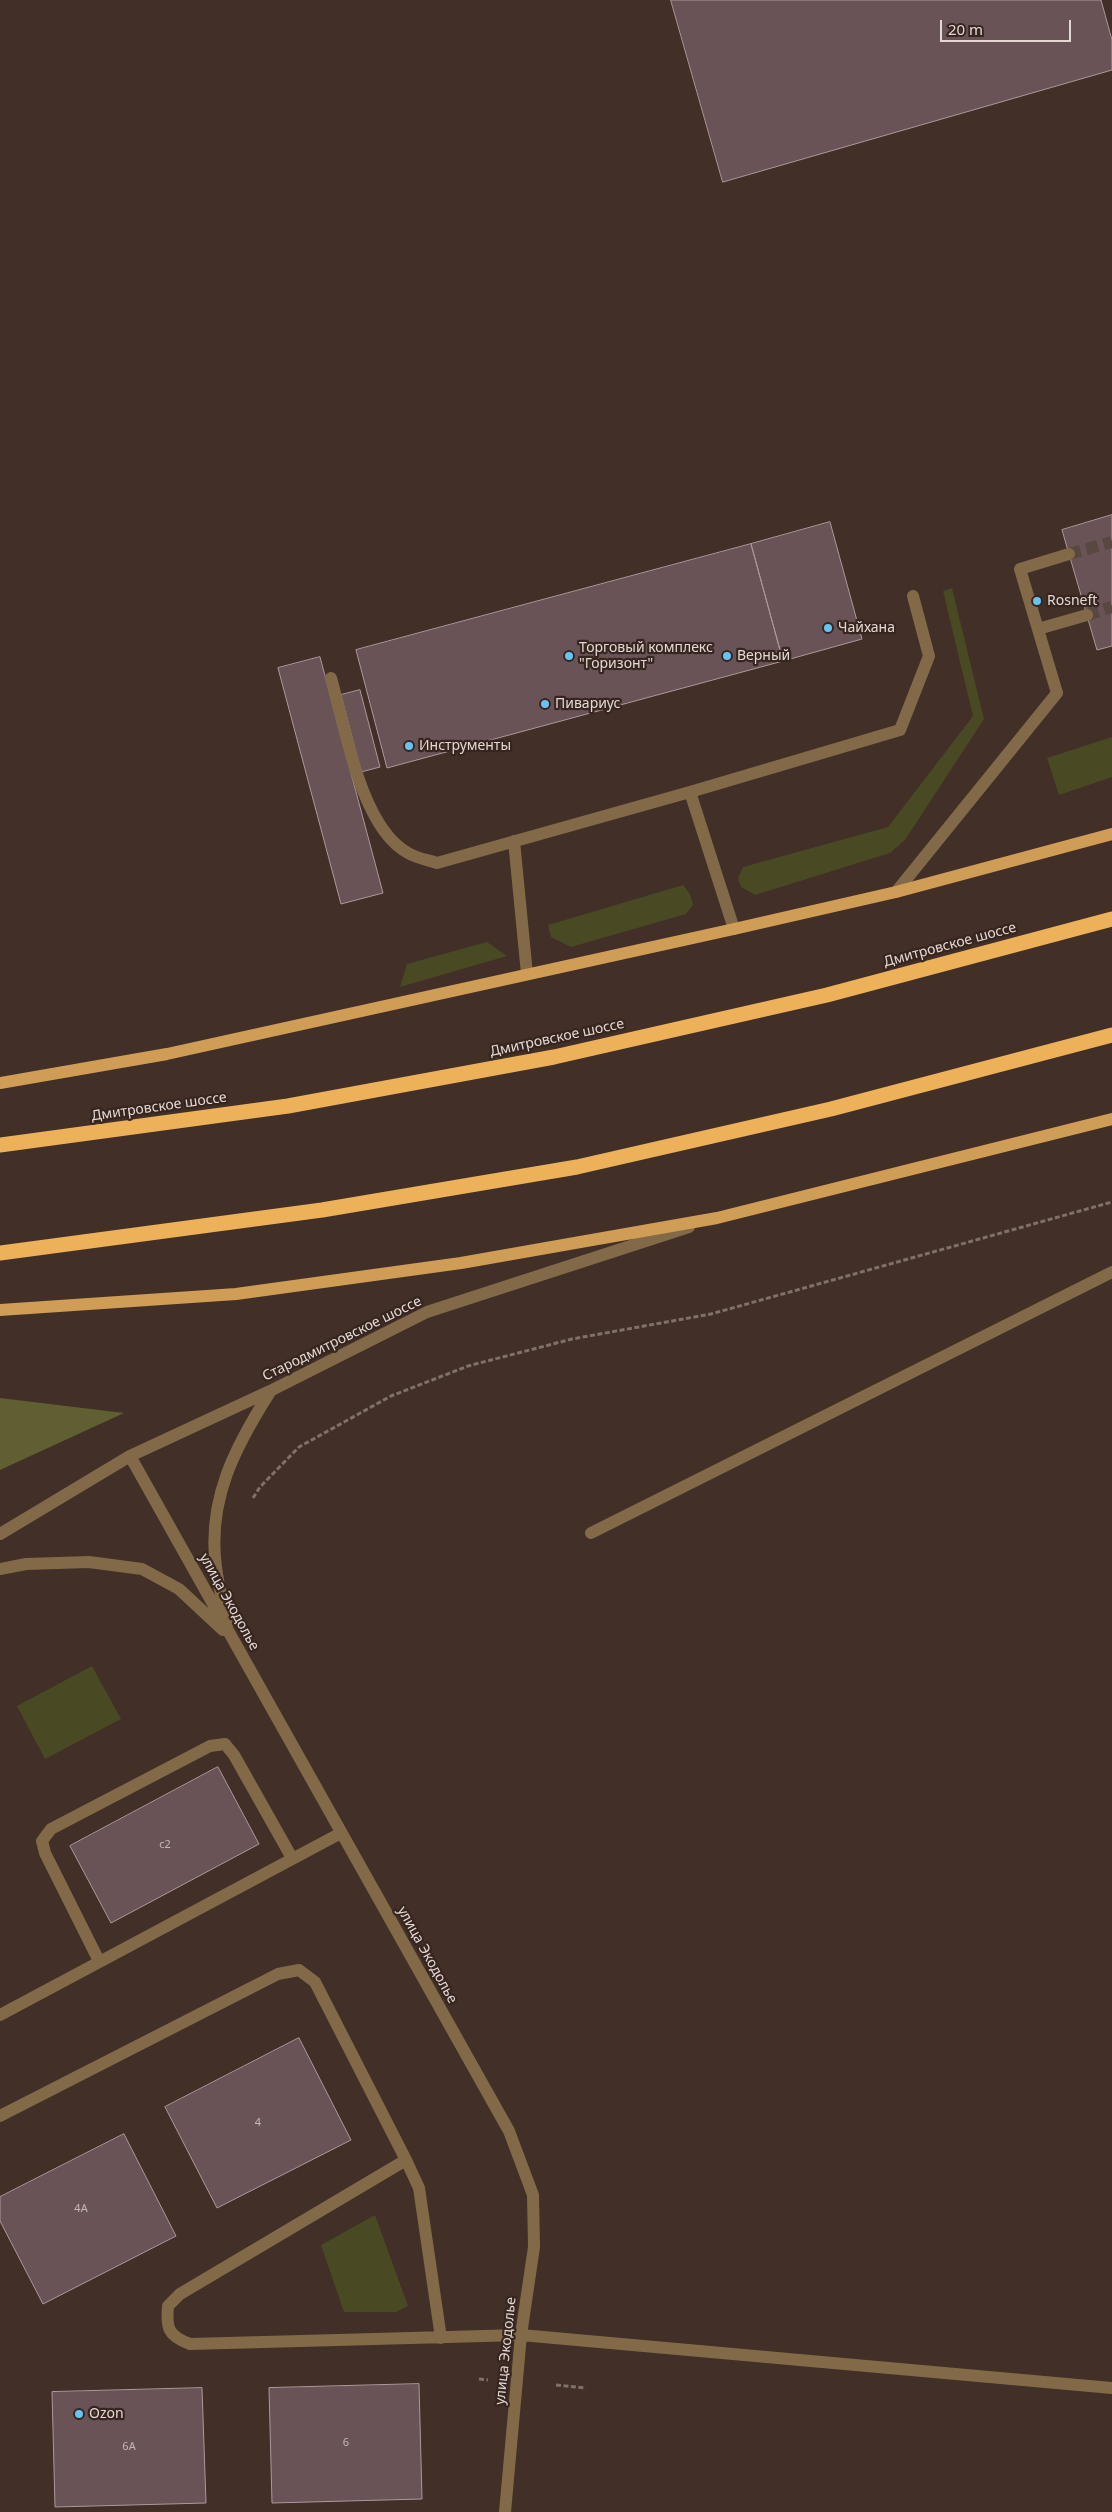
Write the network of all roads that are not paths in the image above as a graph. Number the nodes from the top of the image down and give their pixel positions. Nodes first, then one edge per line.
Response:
1 (1069, 554) tunnel mouth
2 (913, 596) dead end
3 (1087, 615) tunnel mouth
4 (1038, 629) junction
5 (331, 678) dead end
6 (690, 792) junction
7 (1112, 834) edge
8 (514, 841) junction
9 (896, 892) junction
10 (1112, 919) edge
11 (734, 929) junction
12 (527, 974) junction
13 (1112, 1035) edge
14 (0, 1083) edge
15 (1112, 1119) edge
16 (0, 1145) edge
17 (717, 1218) junction
18 (0, 1253) edge
19 (1112, 1272) edge
20 (0, 1310) edge
21 (270, 1391) junction
22 (130, 1456) junction
23 (591, 1533) dead end
24 (0, 1534) edge
25 (0, 1569) edge
26 (232, 1638) junction
27 (340, 1833) junction
28 (292, 1858) junction
29 (99, 1961) junction
30 (0, 2014) edge
31 (0, 2116) edge
32 (406, 2160) junction
33 (521, 2335) junction
34 (441, 2338) junction
35 (1112, 2388) edge
36 (505, 2512) edge

1 - 4 street
2 - 6 street
3 - 4 street
4 - 9 street
5 - 8 street
6 - 8 street
6 - 11 street
7 - 9 main road
8 - 12 street
9 - 11 main road
10 - 16 highway, Дмитровское шоссе
11 - 12 main road
12 - 14 main road
13 - 18 highway
15 - 17 main road
17 - 20 main road
17 - 21 street, Стародмитровское шоссе
19 - 23 street
21 - 22 street, Стародмитровское шоссе
21 - 26 street
22 - 24 street, Стародмитровское шоссе
22 - 26 street, улица Экодолье
25 - 26 street
26 - 27 street, улица Экодолье
27 - 28 street
27 - 33 street, улица Экодолье
28 - 29 street
28 - 29 street
29 - 30 street
31 - 32 street
32 - 34 street
32 - 34 street
33 - 34 street
33 - 35 street
33 - 36 street, улица Экодолье

